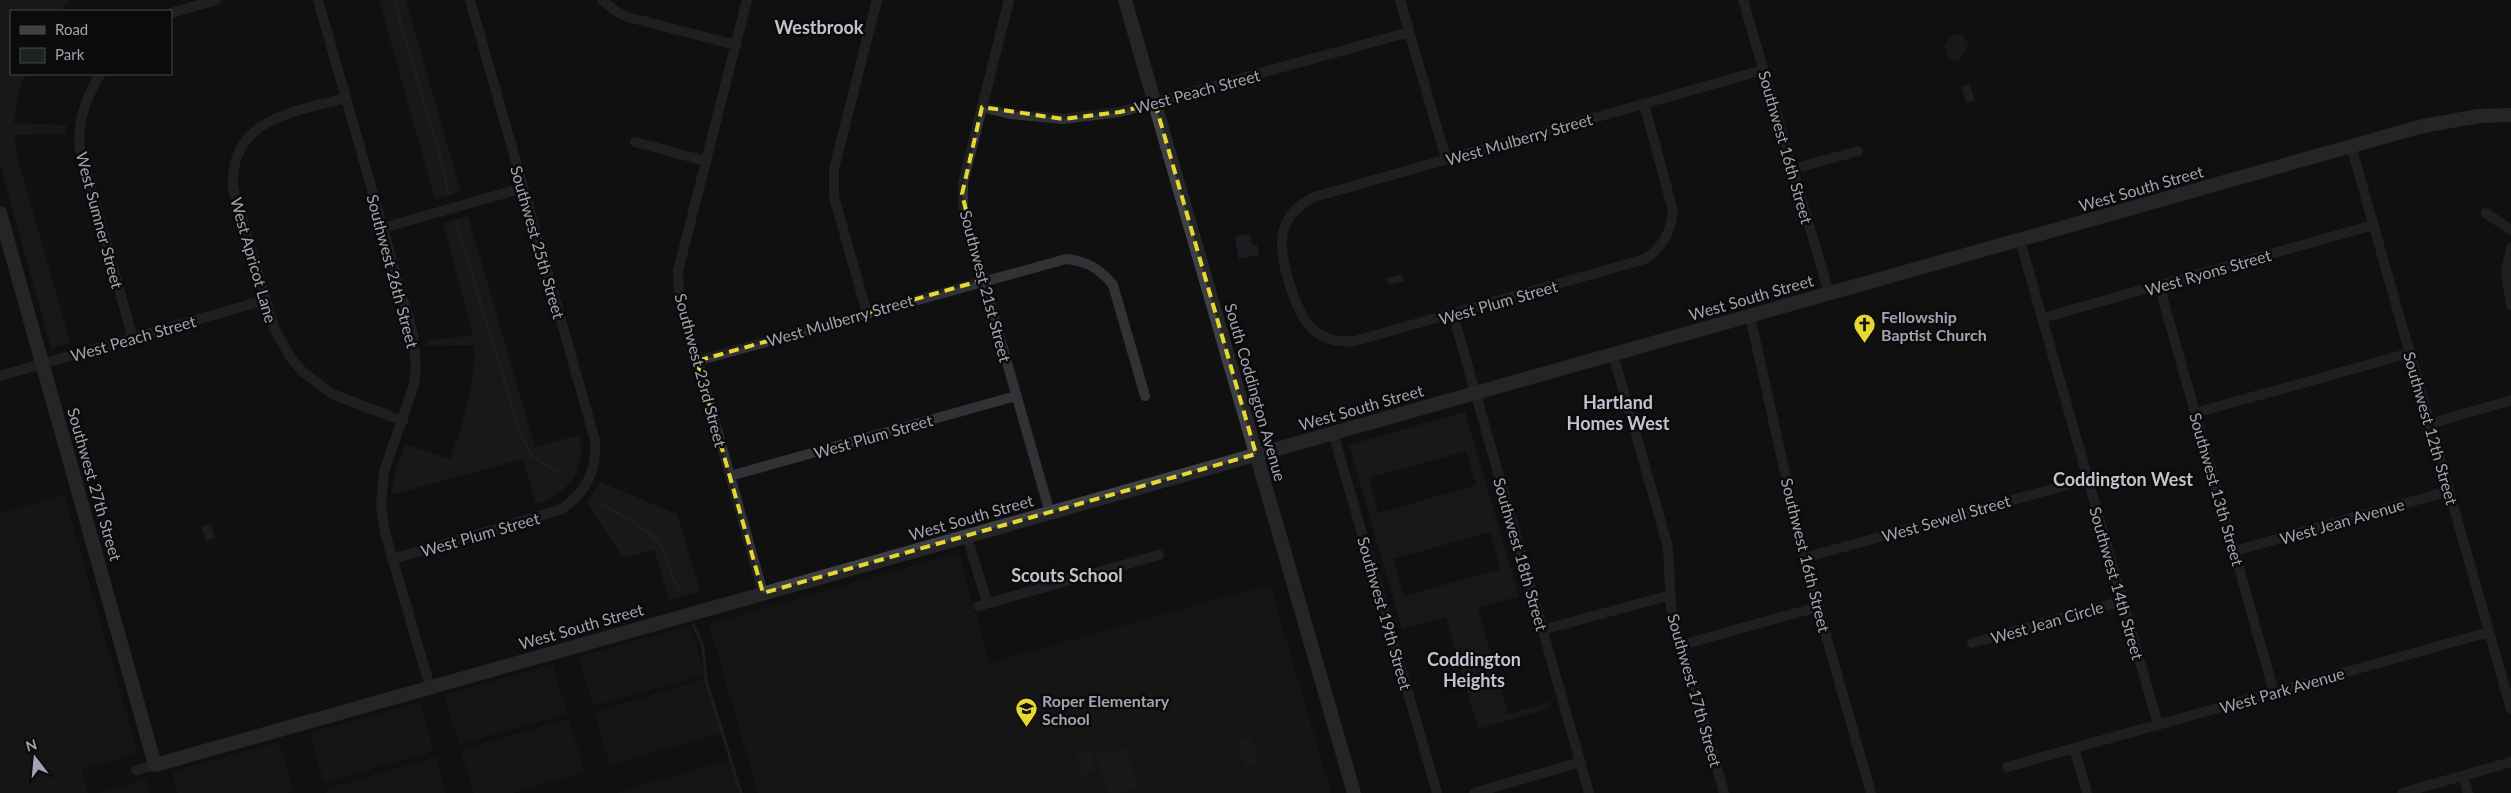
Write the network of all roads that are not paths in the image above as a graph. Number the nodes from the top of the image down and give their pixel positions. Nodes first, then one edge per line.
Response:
1 (216, 0) edge
2 (318, 0) edge
3 (470, 0) edge
4 (602, 0) edge
5 (747, 0) edge
6 (877, 0) edge
7 (1009, 0) edge
8 (1125, 0) edge
9 (1400, 0) edge
10 (1743, 0) edge
11 (172, 13) edge
12 (1409, 32) junction
13 (736, 45) junction
14 (1763, 70) junction
15 (99, 75) edge
16 (346, 98) junction
17 (1155, 102) junction
18 (1644, 104) junction
19 (982, 107) junction
20 (2511, 115) edge
21 (635, 142) dead end
22 (2351, 146) junction
23 (1858, 151) dead end
24 (1446, 159) junction
25 (706, 161) junction
26 (1792, 169) junction
27 (523, 188) junction
28 (0, 213) edge
29 (2486, 213) dead end
30 (2374, 225) junction
31 (383, 228) junction
32 (2511, 230) edge
33 (2020, 240) junction
34 (2511, 248) edge
35 (983, 280) junction
36 (2159, 285) junction
37 (1829, 294) junction
38 (265, 300) junction
39 (2511, 305) edge
40 (867, 313) junction
41 (1452, 314) junction
42 (1750, 316) junction
43 (2042, 318) junction
44 (1327, 338) joint
45 (133, 339) junction
46 (2410, 353) junction
47 (1613, 354) junction
48 (697, 361) junction
49 (43, 364) junction
50 (0, 376) edge
51 (1475, 393) junction
52 (1016, 396) junction
53 (1145, 396) dead end
54 (2511, 400) edge
55 (2195, 413) junction
56 (402, 421) junction
57 (2430, 424) junction
58 (1333, 433) junction
59 (1256, 454) junction
60 (730, 476) junction
61 (2088, 479) junction
62 (587, 484) joint
63 (2449, 491) junction
64 (1050, 513) junction
65 (967, 536) junction
66 (2234, 552) junction
67 (1159, 555) dead end
68 (1804, 558) junction
69 (393, 559) junction
70 (764, 593) junction
71 (1671, 595) junction
72 (2122, 601) junction
73 (1818, 607) junction
74 (1542, 630) junction
75 (2489, 632) junction
76 (1972, 643) dead end
77 (1681, 645) junction
78 (430, 687) junction
79 (2274, 692) junction
80 (2511, 709) edge
81 (2158, 725) junction
82 (2074, 748) junction
83 (1581, 762) junction
84 (2511, 762) edge
85 (155, 764) junction
86 (2007, 767) dead end
87 (136, 770) dead end
88 (2463, 776) junction
89 (1354, 793) edge
90 (1437, 793) edge
91 (1474, 793) edge
92 (1589, 793) edge
93 (1724, 793) edge
94 (1871, 793) edge
95 (2087, 793) edge
96 (2402, 793) edge
97 (2468, 793) edge

1 - 11 street
2 - 16 street, Southwest 26th Street
3 - 27 street, Southwest 25th Street
4 - 13 street
5 - 13 street, Southwest 23rd Street
6 - 40 street
7 - 19 street, Southwest 21st Street
8 - 17 street, South Coddington Avenue
9 - 12 street
10 - 14 street, Southwest 16th Street
12 - 17 street, West Peach Street
12 - 24 street
13 - 25 street, Southwest 23rd Street
14 - 18 street, West Mulberry Street
14 - 26 street, Southwest 16th Street
15 - 45 street, West Sumner Street
16 - 31 street, Southwest 26th Street
16 - 38 street, West Apricot Lane
17 - 19 street, West Peach Street
17 - 59 street, South Coddington Avenue
18 - 24 street, West Mulberry Street
18 - 41 street, West Plum Street
19 - 35 street, Southwest 21st Street
20 - 22 street, West South Street
21 - 25 street
22 - 30 street, Southwest 12th Street
22 - 33 street, West South Street
23 - 26 street
24 - 44 street, West Mulberry Street
25 - 48 street, Southwest 23rd Street
26 - 37 street, Southwest 16th Street
27 - 31 street
27 - 62 street, Southwest 25th Street
28 - 49 street, Southwest 27th Street
29 - 32 street
30 - 36 street, West Ryons Street
30 - 46 street, Southwest 12th Street
31 - 56 street, Southwest 26th Street
33 - 37 street, West South Street
33 - 43 street, Southwest 14th Street
34 - 39 street
35 - 40 street, West Mulberry Street
35 - 52 street, Southwest 21st Street
35 - 53 street, West Mulberry Street
36 - 43 street, West Ryons Street
36 - 55 street, Southwest 13th Street
37 - 42 street, West South Street
38 - 45 street, West Peach Street
38 - 56 street, West Apricot Lane
40 - 48 street, West Mulberry Street
41 - 44 street, West Plum Street
41 - 51 street, Southwest 18th Street
42 - 47 street, West South Street
42 - 68 street, Southwest 16th Street
43 - 61 street, Southwest 14th Street
45 - 49 street, West Peach Street
46 - 55 street
46 - 57 street, Southwest 12th Street
47 - 51 street, West South Street
47 - 71 street, Southwest 17th Street
48 - 60 street, Southwest 23rd Street
49 - 50 street, West Peach Street
49 - 85 street, Southwest 27th Street
51 - 58 street, West South Street
51 - 74 street, Southwest 18th Street
52 - 60 street, West Plum Street
52 - 64 street, Southwest 21st Street
54 - 57 street
55 - 66 street, Southwest 13th Street
56 - 69 street, Southwest 26th Street
57 - 63 street, Southwest 12th Street
58 - 59 street, West South Street
58 - 90 street, Southwest 19th Street
59 - 64 street, West South Street
59 - 89 street, South Coddington Avenue
60 - 70 street, Southwest 23rd Street
61 - 68 street, West Sewell Street
61 - 72 street, Southwest 14th Street
62 - 69 street, West Plum Street
63 - 66 street, West Jean Avenue
63 - 75 street, Southwest 12th Street
64 - 65 street, West South Street
65 - 67 street
65 - 70 street, West South Street
66 - 79 street, Southwest 13th Street
68 - 73 street, Southwest 16th Street
69 - 78 street, Southwest 26th Street
70 - 78 street, West South Street
71 - 74 street
71 - 77 street, Southwest 17th Street
72 - 76 street, West Jean Circle
72 - 81 street, Southwest 14th Street
73 - 77 street
73 - 94 street, Southwest 16th Street
74 - 83 street, Southwest 18th Street
75 - 79 street, West Park Avenue
75 - 80 street, Southwest 12th Street
77 - 93 street, Southwest 17th Street
78 - 85 street, West South Street
79 - 81 street, West Park Avenue
81 - 82 street, West Park Avenue
82 - 86 street, West Park Avenue
82 - 95 street
83 - 91 street
83 - 92 street, Southwest 18th Street
84 - 88 street
85 - 87 street, West South Street
88 - 96 street
88 - 97 street

